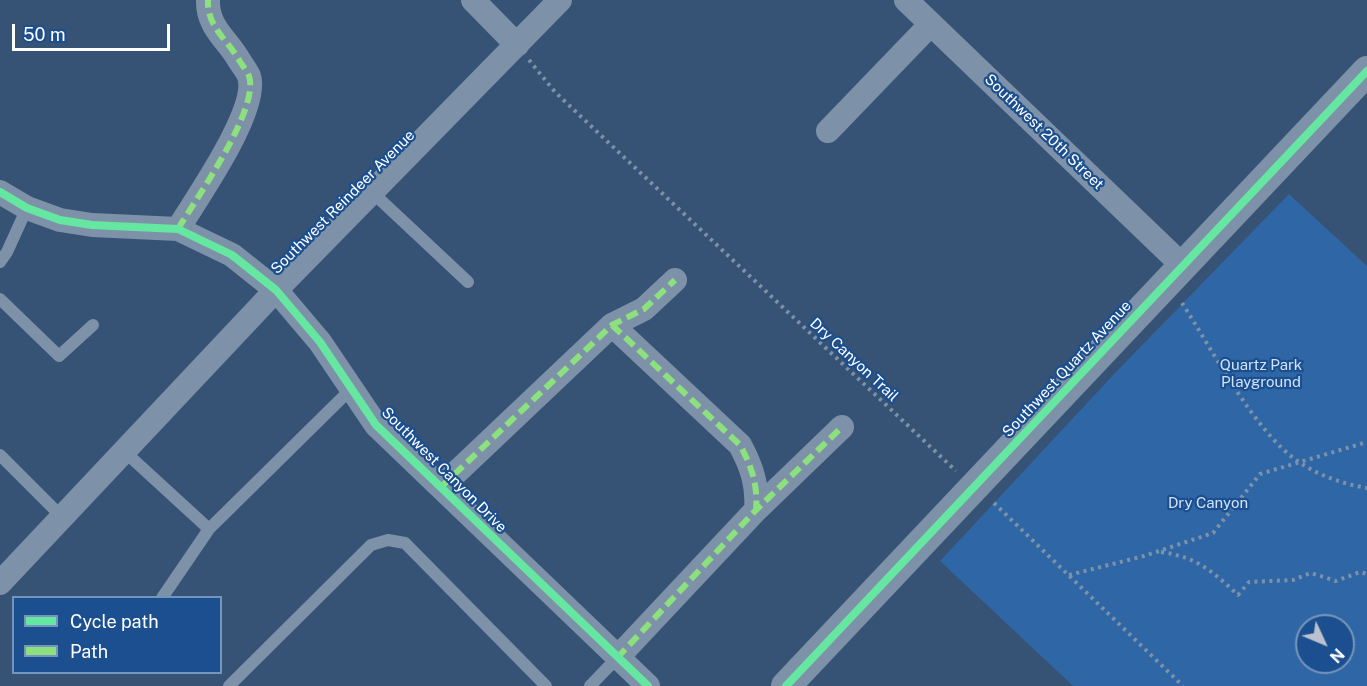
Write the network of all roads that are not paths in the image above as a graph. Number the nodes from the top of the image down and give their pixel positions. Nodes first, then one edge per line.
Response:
1 (208, 0) edge
2 (473, 0) edge
3 (560, 0) edge
4 (906, 0) edge
5 (931, 24) junction
6 (517, 45) junction
7 (1367, 71) edge
8 (828, 131) dead end
9 (0, 192) edge
10 (373, 193) junction
11 (27, 208) junction
12 (178, 229) junction
13 (0, 262) edge
14 (1182, 265) junction
15 (675, 280) dead end
16 (468, 282) dead end
17 (276, 290) junction
18 (0, 299) edge
19 (93, 325) dead end
20 (612, 325) junction
21 (350, 390) junction
22 (842, 427) dead end
23 (125, 452) junction
24 (0, 455) edge
25 (441, 487) junction
26 (756, 510) junction
27 (62, 517) junction
28 (209, 529) junction
29 (0, 583) edge
30 (163, 596) edge
31 (617, 658) junction
32 (229, 686) edge
33 (546, 686) edge
34 (590, 686) edge
35 (648, 686) edge
36 (786, 686) edge

1 - 12 street
2 - 6 street
3 - 6 street, Southwest Reindeer Avenue
4 - 5 street, Southwest 20th Street
5 - 8 street
5 - 14 street, Southwest 20th Street
6 - 10 street, Southwest Reindeer Avenue
7 - 14 street, Southwest Quartz Avenue
9 - 11 street, Southwest Canyon Drive
10 - 16 lane
10 - 17 street, Southwest Reindeer Avenue
11 - 12 street, Southwest Canyon Drive
11 - 13 lane
12 - 17 street, Southwest Canyon Drive
14 - 36 street, Southwest Quartz Avenue
15 - 20 street
17 - 21 street, Southwest Canyon Drive
17 - 23 street, Southwest Reindeer Avenue
18 - 19 lane
20 - 25 street
20 - 26 street
21 - 25 street, Southwest Canyon Drive
21 - 28 lane
22 - 26 street
23 - 27 street, Southwest Reindeer Avenue
23 - 28 lane
24 - 27 lane
25 - 31 street, Southwest Canyon Drive
26 - 31 street
27 - 29 street, Southwest Reindeer Avenue
28 - 30 lane
31 - 34 lane
31 - 35 street, Southwest Canyon Drive
32 - 33 lane

